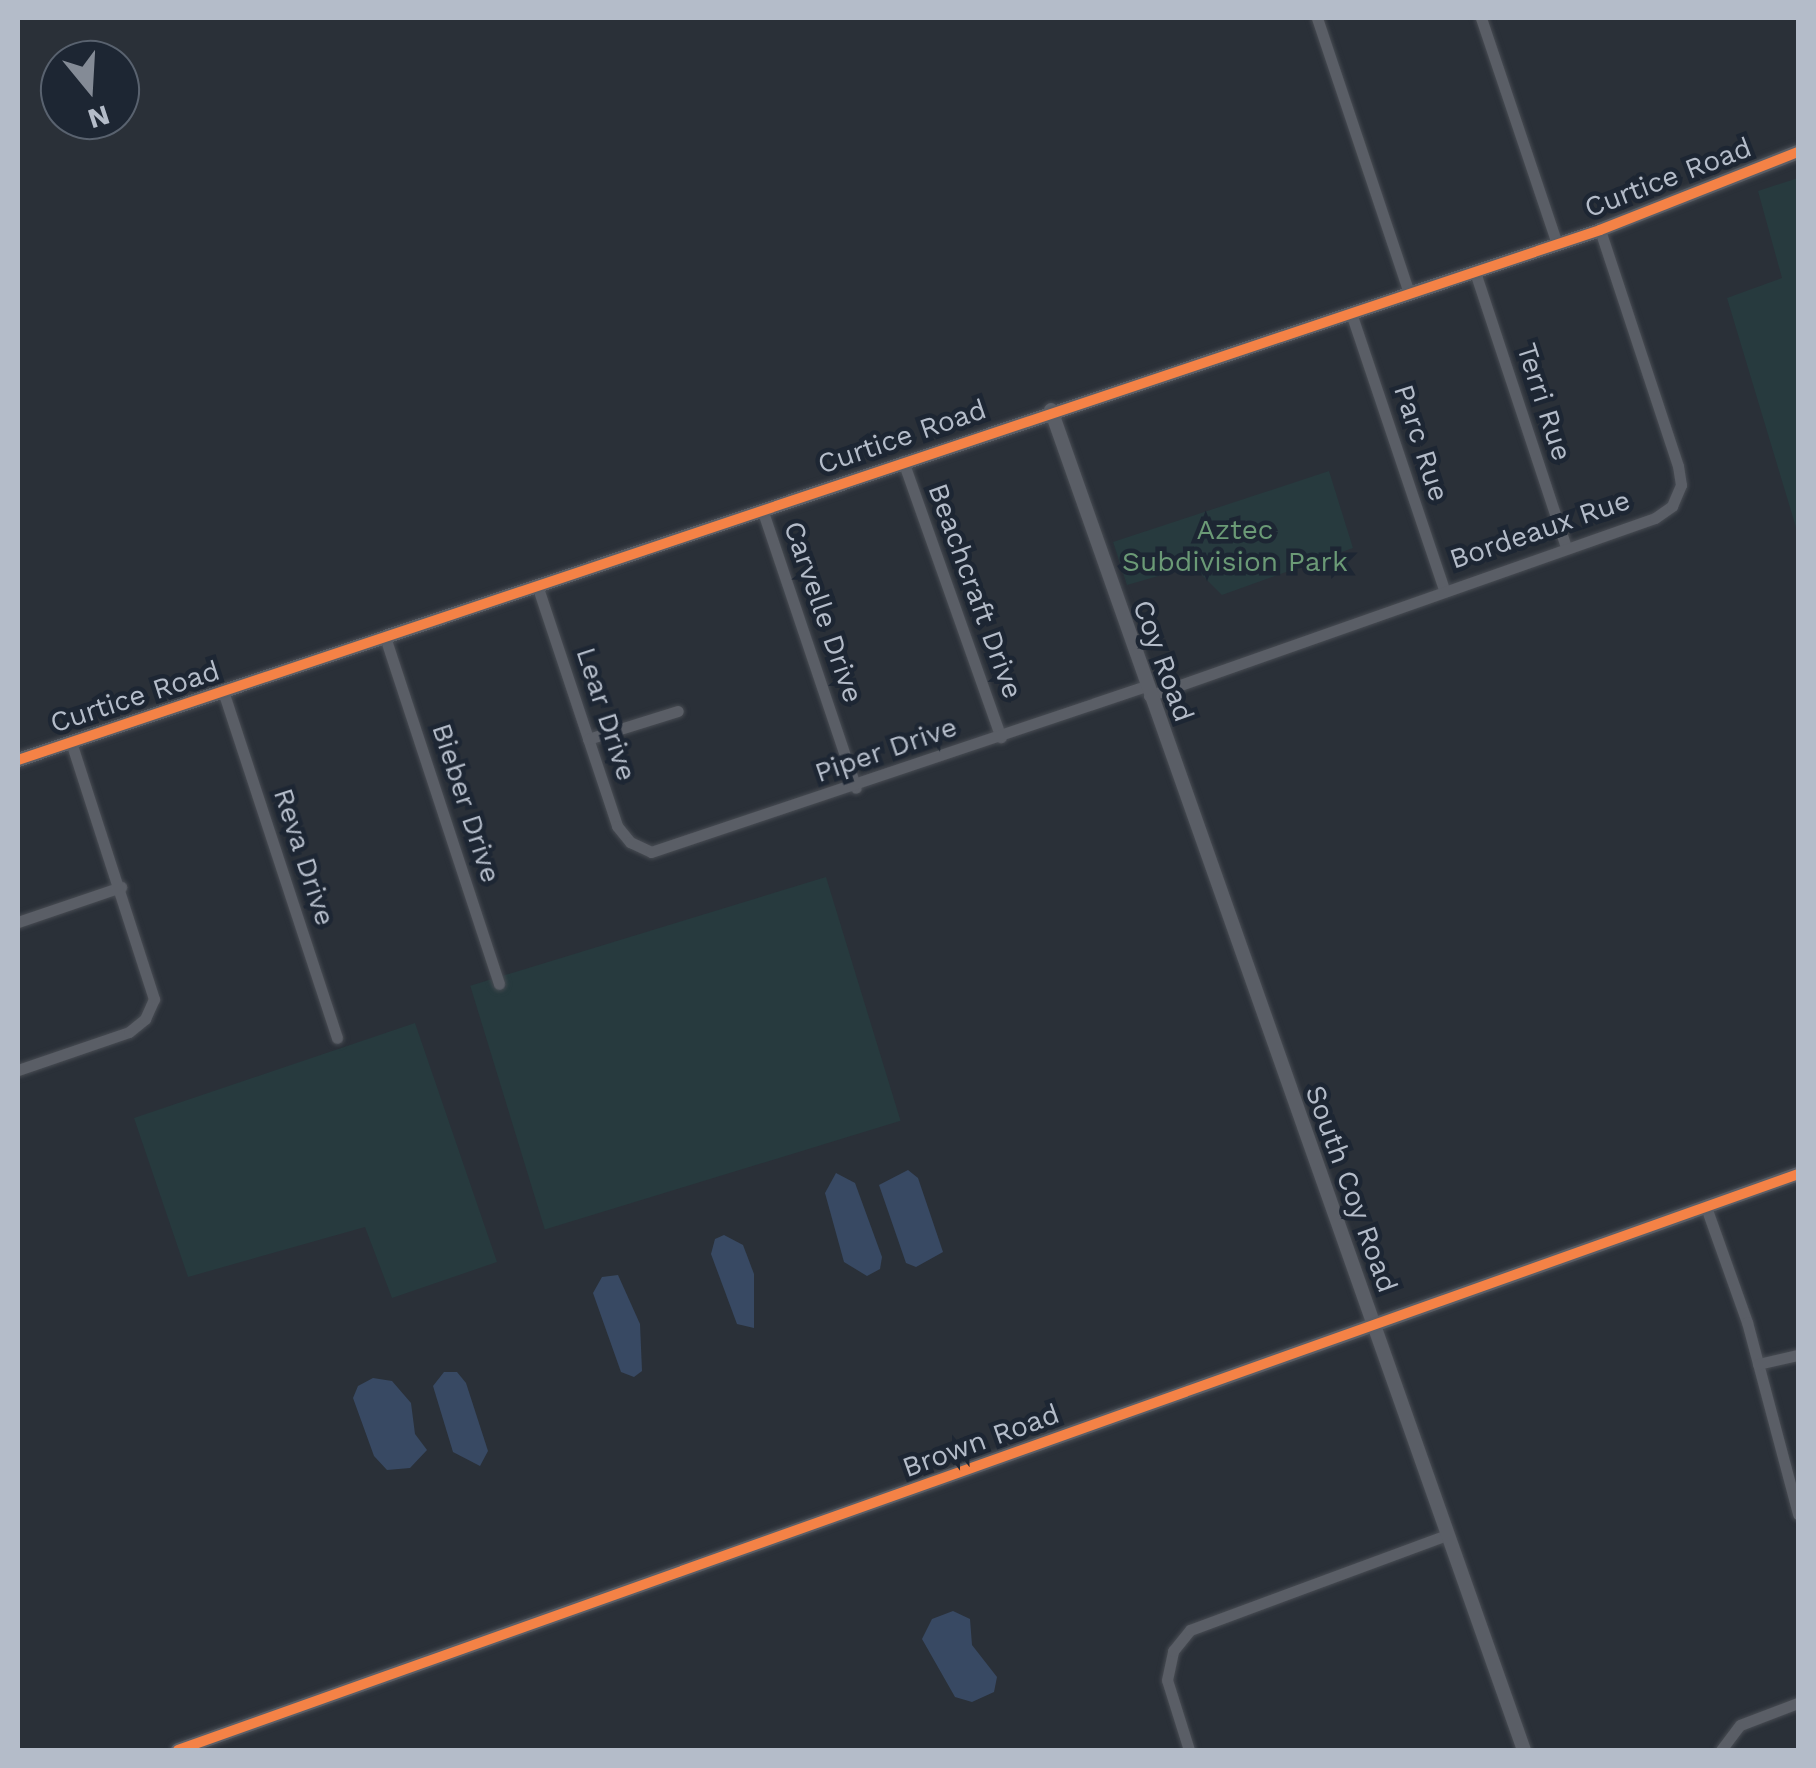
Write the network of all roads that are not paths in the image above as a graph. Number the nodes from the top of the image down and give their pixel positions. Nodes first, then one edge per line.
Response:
1 (1317, 18) edge
2 (1482, 18) edge
3 (1798, 152) edge
4 (1600, 230) junction
5 (1557, 244) junction
6 (1475, 272) junction
7 (1409, 293) junction
8 (1351, 312) junction
9 (1051, 410) junction
10 (903, 461) junction
11 (762, 509) junction
12 (1566, 547) junction
13 (537, 585) junction
14 (1444, 590) junction
15 (385, 637) junction
16 (1147, 691) junction
17 (223, 692) junction
18 (678, 710) dead end
19 (1001, 738) junction
20 (588, 740) junction
21 (71, 742) junction
22 (1172, 757) joint
23 (18, 760) edge
24 (856, 788) junction
25 (642, 849) joint
26 (121, 887) junction
27 (18, 922) edge
28 (500, 984) dead end
29 (337, 1038) dead end
30 (18, 1070) edge
31 (1798, 1174) edge
32 (1706, 1207) junction
33 (1373, 1326) junction
34 (1798, 1355) edge
35 (1758, 1364) junction
36 (1798, 1514) edge
37 (1447, 1535) junction
38 (1798, 1703) edge
39 (1724, 1744) edge
40 (178, 1750) edge
41 (1189, 1750) edge
42 (1524, 1750) edge

1 - 7 street
2 - 5 street
3 - 4 street, Curtice Road
4 - 5 street, Curtice Road
4 - 12 street, Bordeaux Rue
5 - 6 street, Curtice Road
6 - 7 street, Curtice Road
6 - 12 street, Terri Rue
7 - 8 street, Curtice Road
8 - 9 street, Curtice Road
8 - 14 street, Parc Rue
9 - 10 street, Curtice Road
9 - 16 street, Coy Road
10 - 11 street, Curtice Road
10 - 19 street, Beachcraft Drive
11 - 13 street, Curtice Road
11 - 24 street, Carvelle Drive
12 - 14 street, Bordeaux Rue
13 - 15 street, Curtice Road
13 - 20 street, Lear Drive
14 - 16 street, Bordeaux Rue
15 - 17 street, Curtice Road
15 - 28 street, Bieber Drive
16 - 19 street, Piper Drive
16 - 22 street, Coy Road
17 - 21 street, Curtice Road
17 - 29 street, Reva Drive
18 - 20 street
19 - 24 street, Piper Drive
20 - 25 street, Lear Drive
21 - 23 street, Curtice Road
21 - 26 street
22 - 33 street, South Coy Road
24 - 25 street, Piper Drive
26 - 27 street
26 - 30 street
31 - 32 street, Brown Road
32 - 33 street, Brown Road
32 - 35 street
33 - 37 street, South Coy Road
33 - 40 street, Brown Road
34 - 35 street
35 - 36 street
37 - 41 street
37 - 42 street, South Coy Road
38 - 39 street

